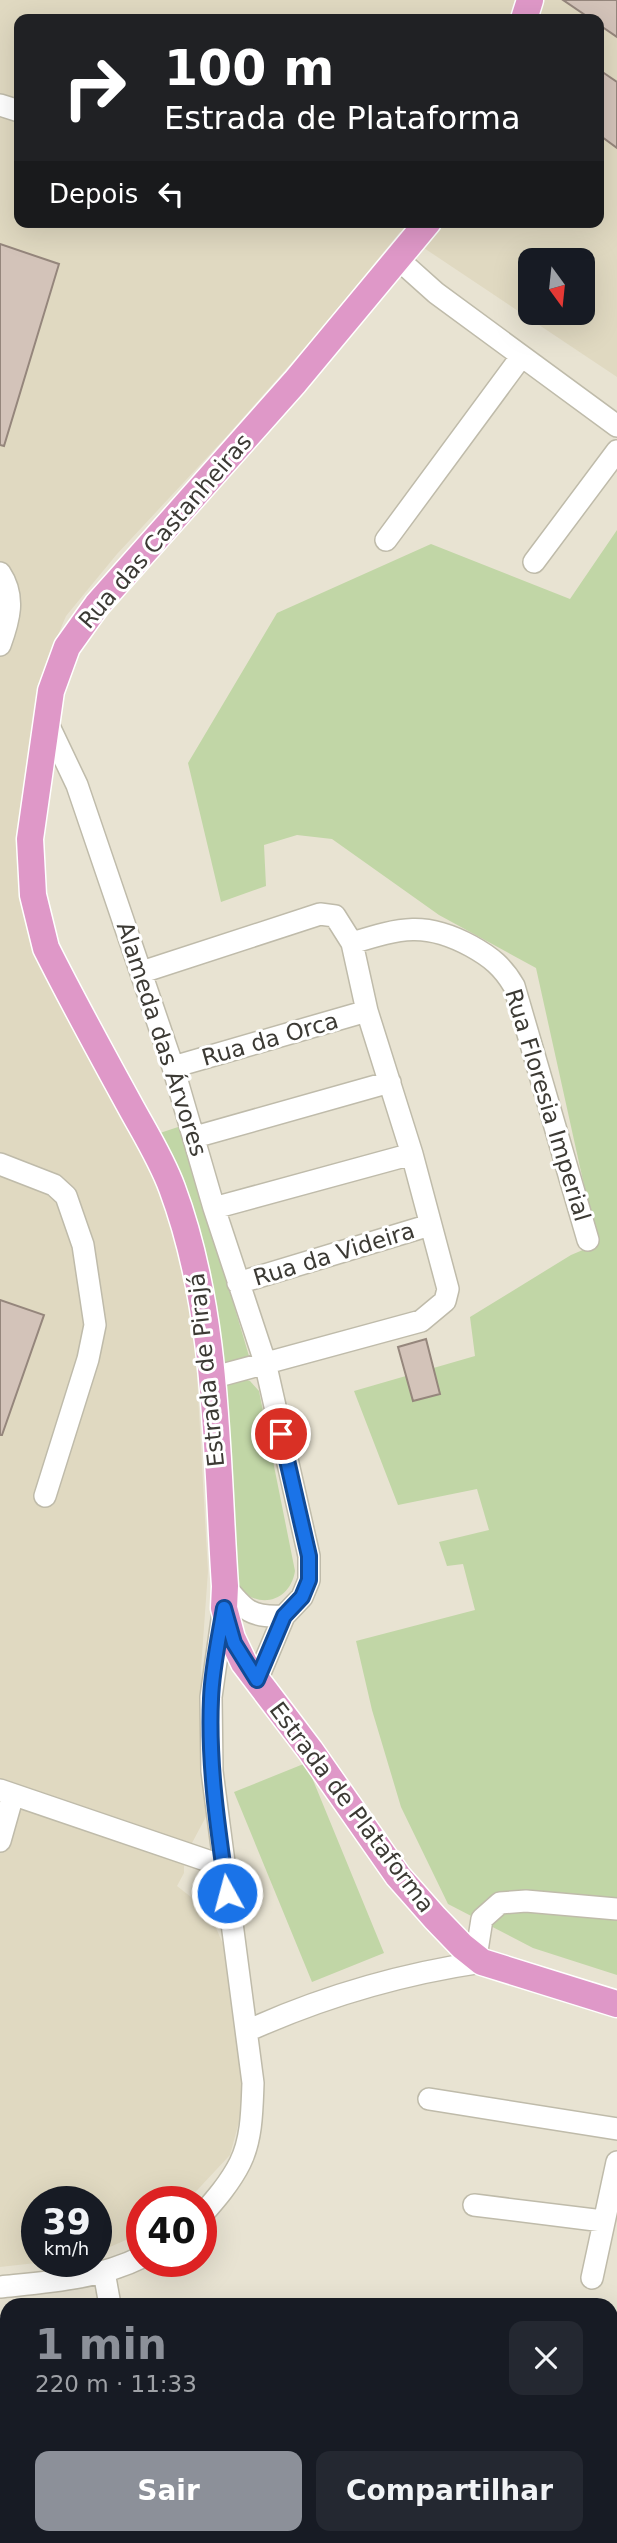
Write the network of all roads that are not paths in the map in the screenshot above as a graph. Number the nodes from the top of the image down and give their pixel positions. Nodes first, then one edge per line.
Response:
1 (423, 228) edge
2 (398, 259) junction
3 (522, 357) junction
4 (617, 426) edge
5 (617, 451) edge
6 (386, 540) dead end
7 (534, 562) dead end
8 (0, 573) edge
9 (0, 645) edge
10 (47, 722) junction
11 (352, 943) junction
12 (142, 972) junction
13 (60, 976) joint
14 (367, 1011) junction
15 (173, 1067) junction
16 (390, 1082) junction
17 (195, 1137) junction
18 (412, 1154) junction
19 (0, 1164) edge
20 (214, 1208) junction
21 (430, 1225) junction
22 (588, 1240) dead end
23 (238, 1283) junction
24 (265, 1362) junction
25 (211, 1378) junction
26 (45, 1496) dead end
27 (224, 1597) junction
28 (284, 1616) junction
29 (257, 1680) junction
30 (6, 1792) edge
31 (0, 1841) edge
32 (223, 1866) junction
33 (617, 1909) edge
34 (479, 1959) junction
35 (617, 2004) edge
36 (247, 2031) junction
37 (429, 2099) dead end
38 (617, 2129) edge
39 (617, 2162) edge
40 (217, 2196) edge
41 (474, 2205) dead end
42 (607, 2232) edge
43 (78, 2277) edge
44 (105, 2277) edge
45 (592, 2278) dead end
46 (0, 2287) edge
47 (109, 2298) edge

1 - 2 main road, Rua das Castanheiras
2 - 3 street
2 - 10 main road, Rua das Castanheiras
3 - 4 street
3 - 6 street
5 - 7 street
8 - 9 street
10 - 12 street, Alameda das Árvores
10 - 13 main road, Rua das Castanheiras
11 - 12 street
11 - 14 street
11 - 22 street, Rua Floresia Imperial
12 - 15 street, Alameda das Árvores
13 - 25 main road, Estrada de Pirajá
14 - 15 street, Rua da Orca
14 - 16 street
15 - 17 street, Alameda das Árvores
16 - 17 street
16 - 18 street
17 - 20 street, Alameda das Árvores
18 - 20 street
18 - 21 street
19 - 26 street
20 - 23 street, Alameda das Árvores
21 - 23 street, Rua da Videira
21 - 24 street
23 - 24 street, Alameda das Árvores
24 - 25 street
24 - 28 street, Alameda das Árvores
25 - 27 main road, Estrada de Pirajá
27 - 28 street
27 - 29 main road, Estrada de Plataforma
27 - 32 street
28 - 29 street, Alameda das Árvores
29 - 34 main road, Estrada de Plataforma
30 - 31 street
30 - 32 street
32 - 36 street
33 - 34 street
34 - 35 main road, Estrada de Plataforma
34 - 36 street
36 - 40 street
37 - 38 street
39 - 42 street
41 - 42 street
42 - 45 street
43 - 46 street
44 - 47 street

